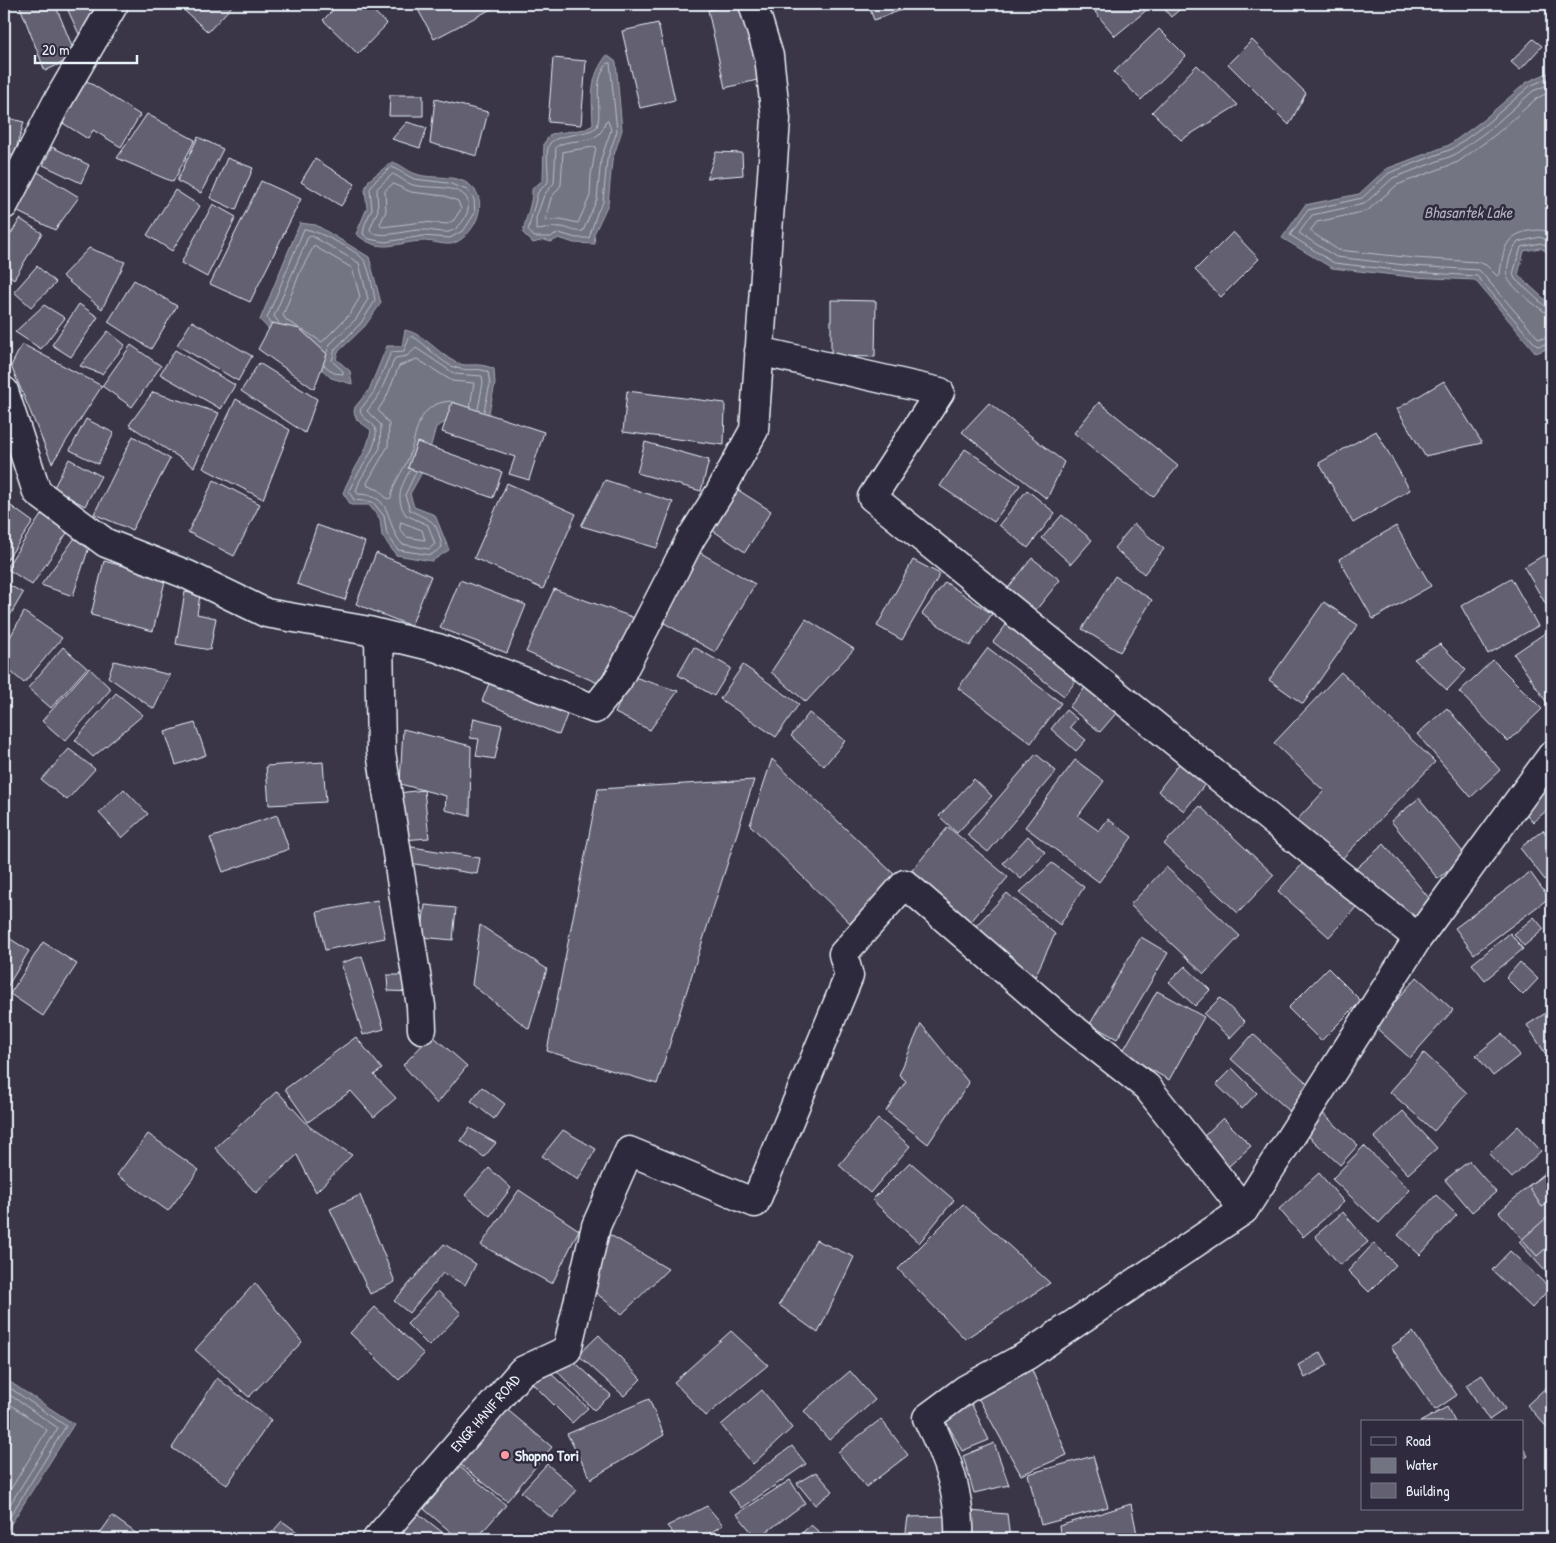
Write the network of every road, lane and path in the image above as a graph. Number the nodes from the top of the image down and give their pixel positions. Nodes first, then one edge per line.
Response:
1 (114, 4) edge
2 (753, 4) edge
3 (4, 206) edge
4 (759, 351) junction
5 (4, 391) edge
6 (404, 640) junction
7 (1552, 755) edge
8 (1418, 938) junction
9 (422, 1029) dead end
10 (1244, 1210) junction
11 (377, 1539) edge
12 (959, 1539) edge

1 - 3 street
2 - 4 street
4 - 6 street
4 - 8 street
5 - 6 street
6 - 9 street
7 - 8 street
8 - 10 street
10 - 11 street, ENGR HANIF ROAD
10 - 12 street

